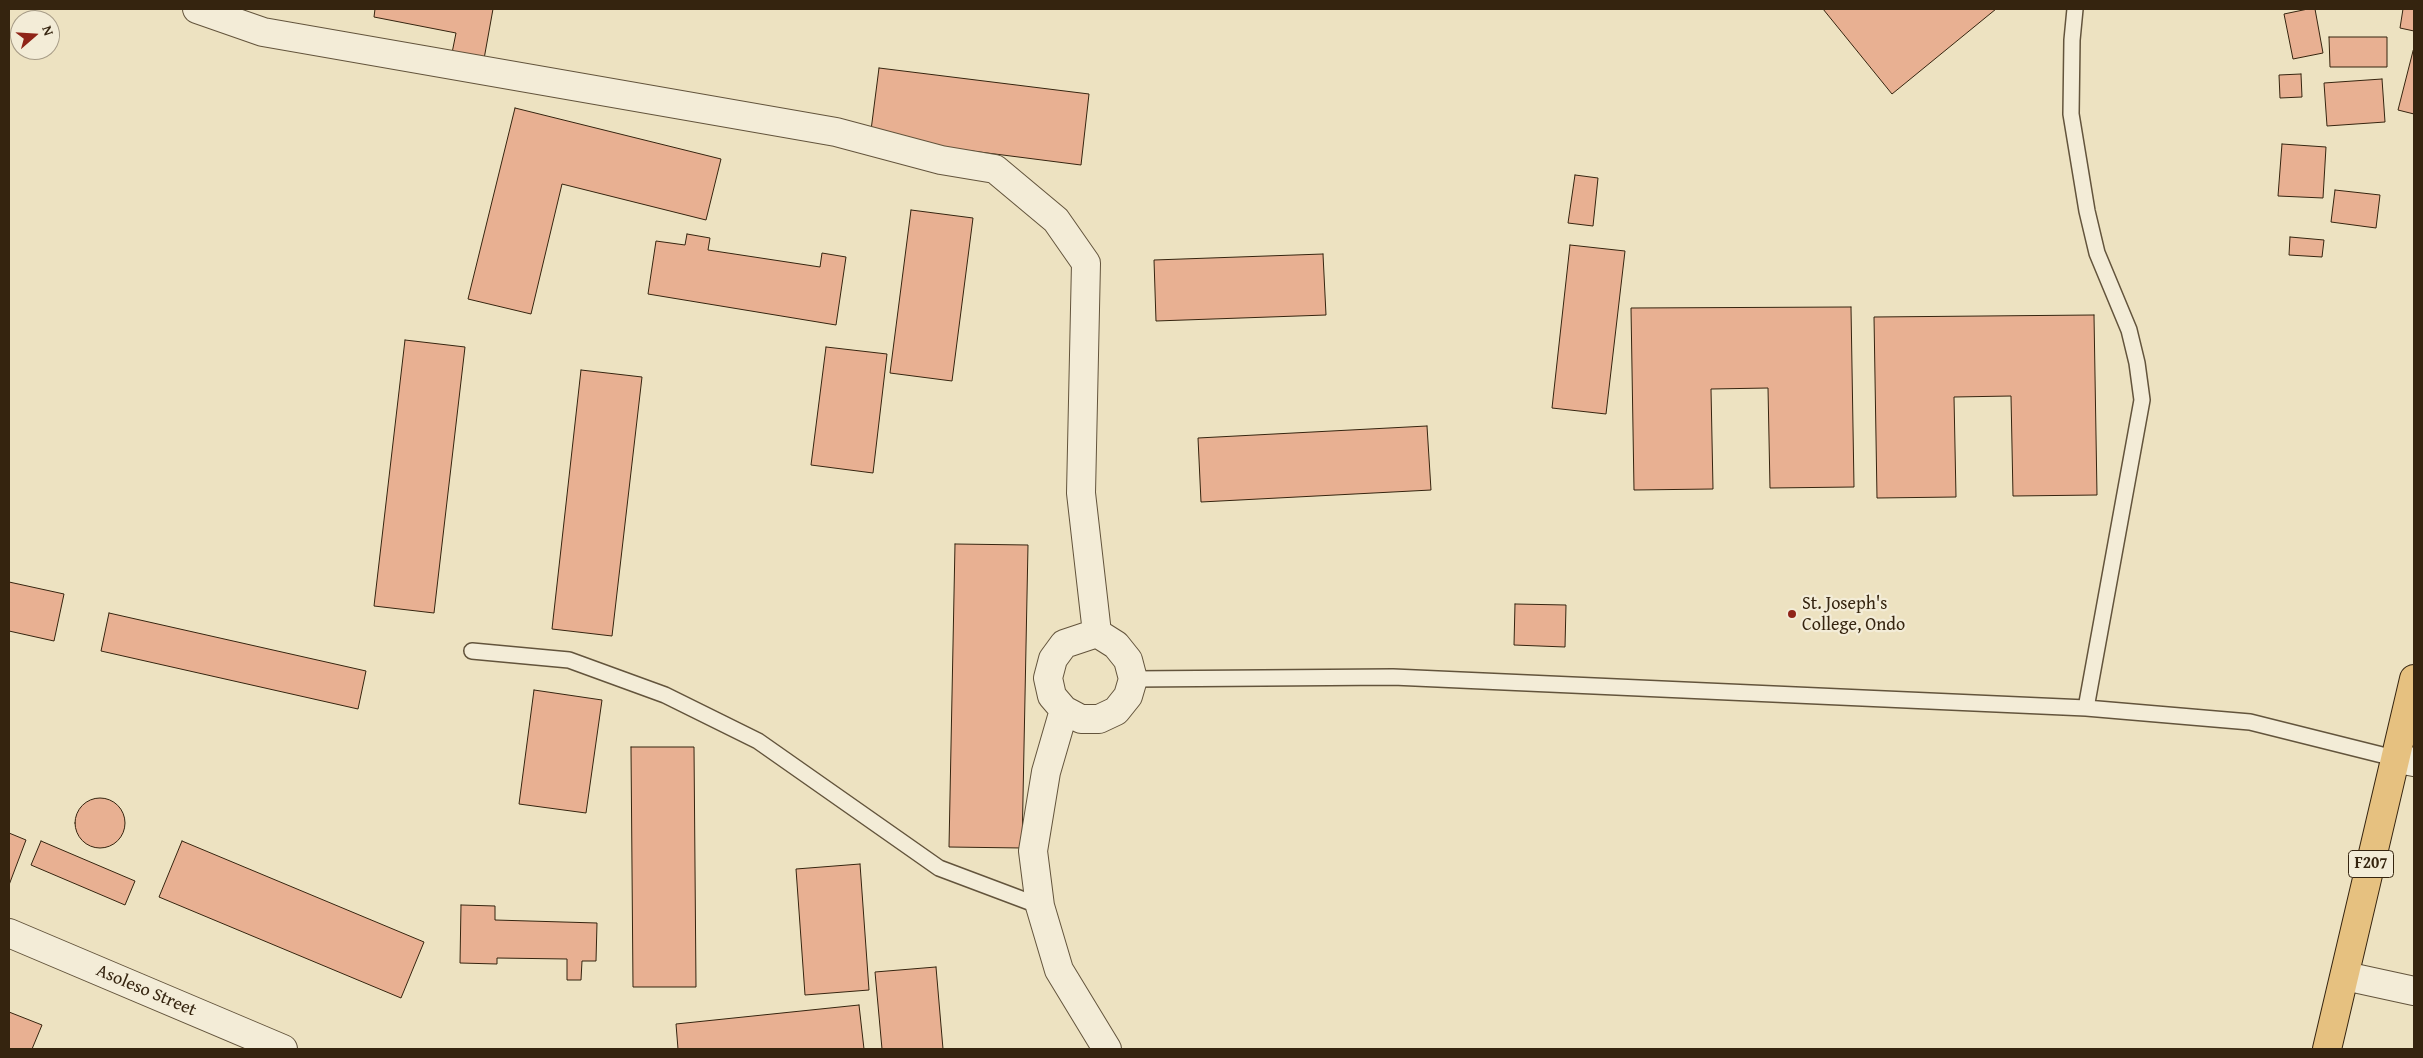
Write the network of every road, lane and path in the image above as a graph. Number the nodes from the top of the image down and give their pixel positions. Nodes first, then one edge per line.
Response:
1 (196, 9) edge
2 (2075, 9) edge
3 (1097, 633) junction
4 (472, 650) dead end
5 (1133, 679) junction
6 (2414, 679) edge
7 (2086, 708) junction
8 (1064, 710) junction
9 (2404, 760) edge
10 (1040, 906) junction
11 (9, 933) edge
12 (2345, 976) junction
13 (2414, 991) edge
14 (283, 1049) edge
15 (1107, 1049) edge
16 (2328, 1049) edge

1 - 3 street
2 - 7 lane
3 - 5 street
3 - 8 street
4 - 10 lane
5 - 7 lane
5 - 8 street
6 - 9 main road, F207
7 - 9 lane
8 - 10 street
9 - 12 main road, F207
10 - 15 street
11 - 14 street, Asoleso Street
12 - 13 street
12 - 16 main road, F207

